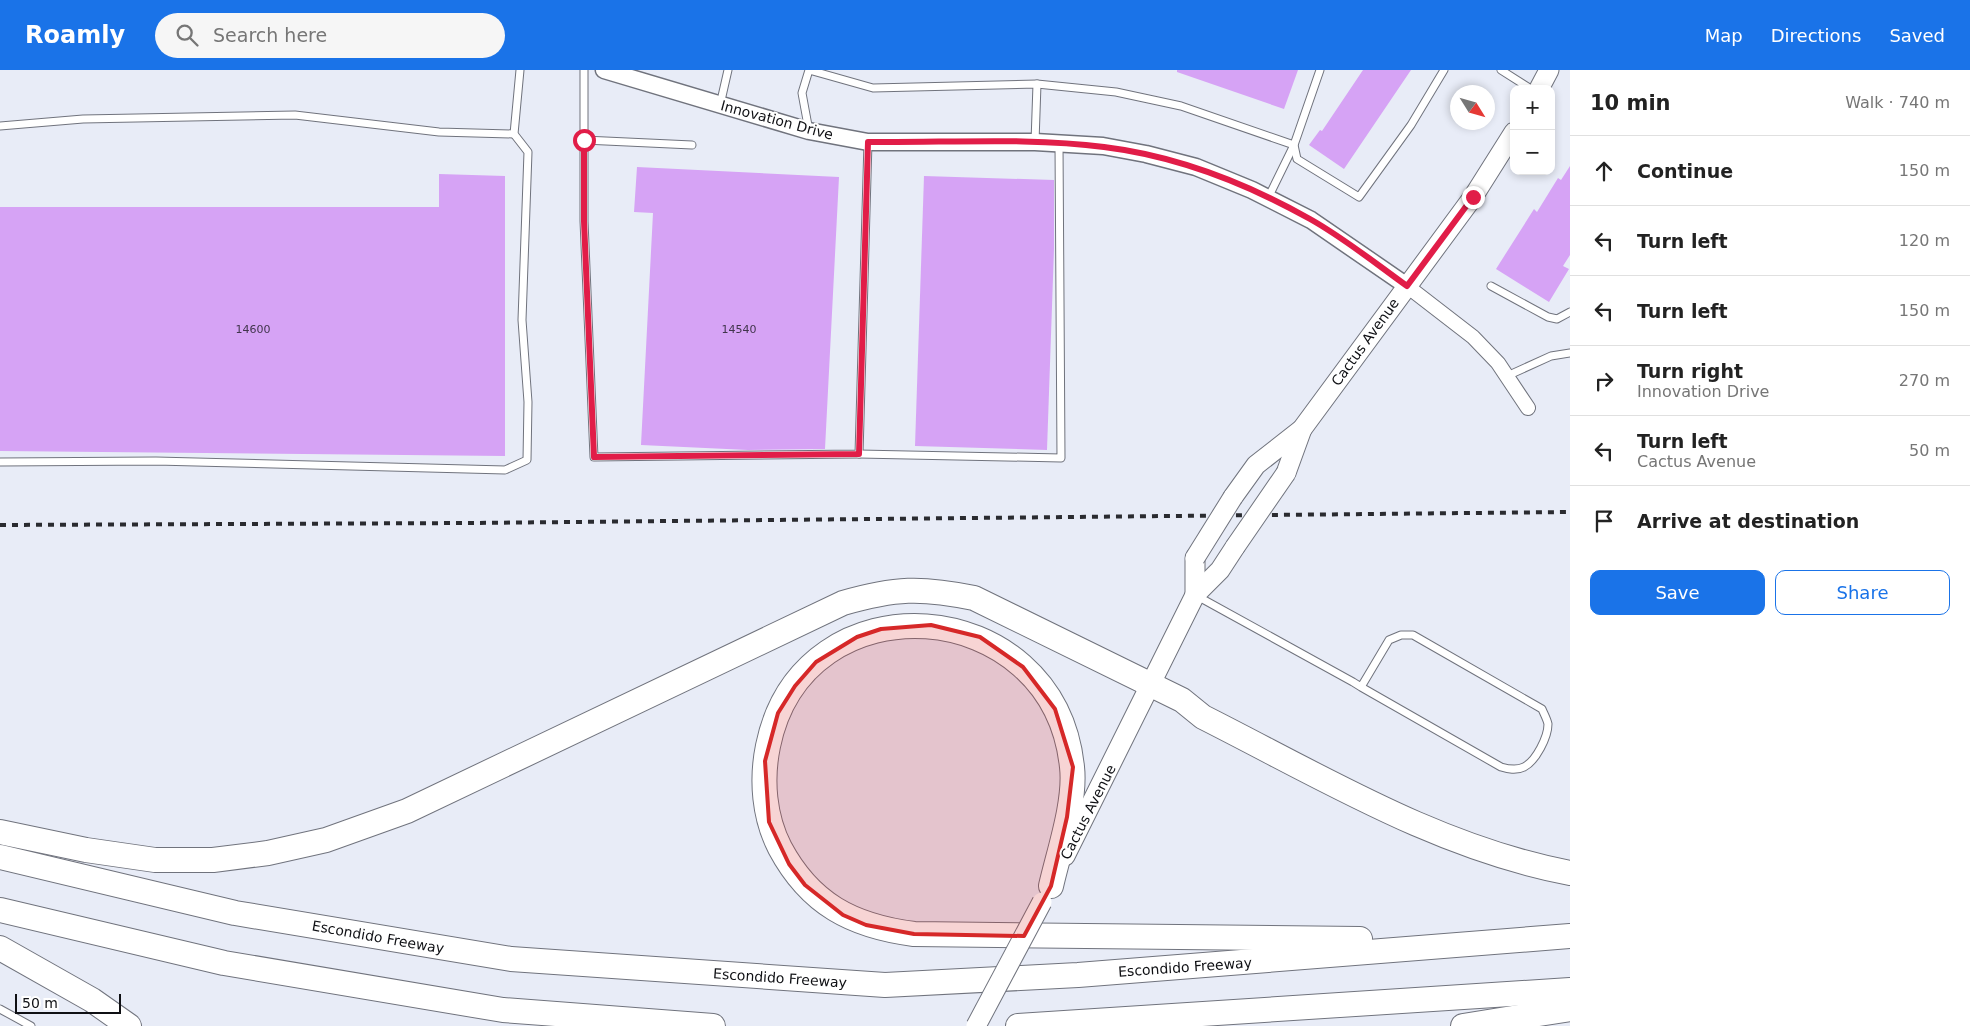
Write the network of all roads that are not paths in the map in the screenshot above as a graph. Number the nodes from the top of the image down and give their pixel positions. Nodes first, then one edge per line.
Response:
1 (520, 70) edge
2 (584, 70) edge
3 (604, 70) edge
4 (728, 70) edge
5 (809, 70) edge
6 (1320, 70) edge
7 (1444, 70) edge
8 (1501, 70) edge
9 (1549, 70) edge
10 (1037, 84) junction
11 (1525, 85) edge
12 (1540, 85) edge
13 (720, 106) junction
14 (0, 126) edge
15 (809, 131) junction
16 (514, 134) junction
17 (1510, 138) edge
18 (584, 140) junction
19 (868, 142) junction
20 (1035, 142) junction
21 (1059, 144) junction
22 (692, 145) dead end
23 (1294, 146) junction
24 (1268, 198) junction
25 (1407, 286) junction
26 (1491, 286) dead end
27 (1570, 312) edge
28 (1570, 353) edge
29 (1507, 376) junction
30 (1528, 408) dead end
31 (1302, 429) junction
32 (859, 454) junction
33 (0, 462) edge
34 (1195, 595) junction
35 (1151, 685) junction
36 (1361, 687) junction
37 (0, 832) edge
38 (0, 857) edge
39 (1570, 873) edge
40 (1046, 894) junction
41 (0, 910) edge
42 (1570, 936) edge
43 (1537, 939) junction
44 (0, 948) edge
45 (1570, 990) edge
46 (0, 1009) edge
47 (1570, 1009) edge
48 (31, 1026) edge
49 (129, 1026) edge
50 (713, 1026) edge
51 (976, 1026) edge
52 (1018, 1026) edge
53 (1463, 1026) edge

1 - 16 lane
2 - 18 lane
3 - 13 street, Innovation Drive
4 - 13 lane
5 - 10 lane
5 - 15 lane
6 - 23 lane
7 - 23 lane
8 - 11 lane
9 - 12 main road
10 - 20 lane
10 - 23 lane
13 - 15 street, Innovation Drive
14 - 16 lane
15 - 19 street, Innovation Drive
16 - 33 lane
17 - 25 main road, Cactus Avenue
18 - 22 lane
18 - 32 lane
19 - 20 street, Innovation Drive
19 - 32 lane
20 - 21 street, Innovation Drive
21 - 24 street, Innovation Drive
21 - 32 lane
23 - 24 lane
24 - 25 street, Innovation Drive
25 - 29 street, Innovation Drive
25 - 31 main road, Cactus Avenue
26 - 27 lane
28 - 29 lane
29 - 30 street, Innovation Drive
31 - 34 main road, Cactus Avenue, bridge
31 - 34 main road, Cactus Avenue, bridge
34 - 35 main road, Cactus Avenue
34 - 36 lane
35 - 37 highway
35 - 39 highway
35 - 40 main road, Cactus Avenue
36 - 36 lane
38 - 43 highway, Escondido Freeway
40 - 43 highway
40 - 51 main road, Cactus Avenue, bridge
41 - 50 highway
42 - 43 highway, Escondido Freeway
44 - 49 highway
45 - 52 highway
46 - 48 lane
47 - 53 highway

